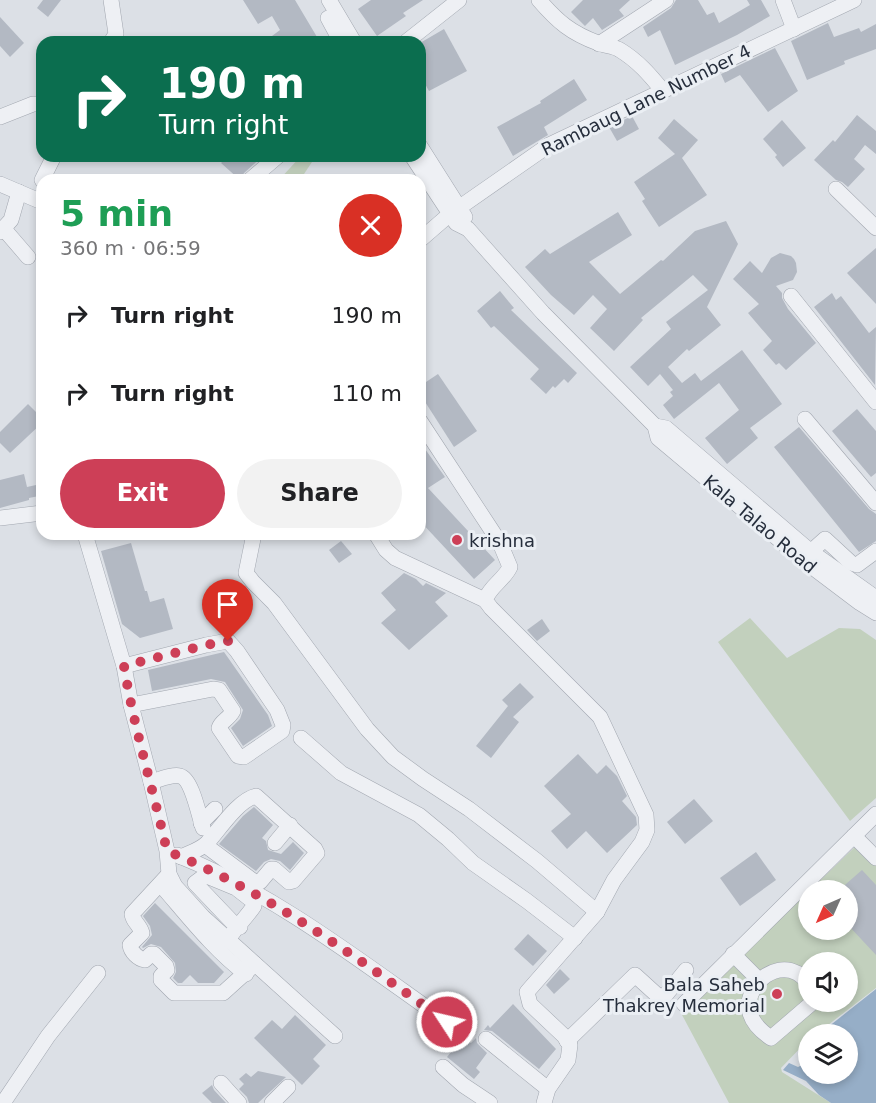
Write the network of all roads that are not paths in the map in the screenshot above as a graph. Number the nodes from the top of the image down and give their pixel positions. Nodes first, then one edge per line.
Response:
1 (111, 0) edge
2 (318, 0) edge
3 (329, 0) edge
4 (459, 0) edge
5 (539, 0) edge
6 (666, 0) edge
7 (783, 0) edge
8 (854, 0) edge
9 (794, 29) junction
10 (115, 36) edge
11 (338, 36) edge
12 (350, 36) edge
13 (414, 36) edge
14 (599, 44) junction
15 (663, 91) junction
16 (36, 104) edge
17 (0, 117) edge
18 (426, 157) edge
19 (272, 162) edge
20 (417, 162) edge
21 (257, 174) edge
22 (0, 184) edge
23 (836, 189) dead end
24 (32, 198) edge
25 (455, 211) junction
26 (876, 228) edge
27 (2, 230) edge
28 (426, 235) edge
29 (28, 257) dead end
30 (792, 296) dead end
31 (876, 402) edge
32 (805, 419) dead end
33 (426, 430) edge
34 (876, 503) edge
35 (36, 514) edge
36 (0, 518) edge
37 (87, 540) edge
38 (253, 540) edge
39 (380, 540) edge
40 (876, 551) edge
41 (806, 555) junction
42 (876, 598) edge
43 (485, 600) junction
44 (876, 613) edge
45 (124, 666) junction
46 (130, 705) junction
47 (301, 738) dead end
48 (151, 782) junction
49 (215, 809) dead end
50 (876, 814) edge
51 (290, 825) junction
52 (854, 836) junction
53 (275, 843) dead end
54 (205, 845) junction
55 (174, 854) junction
56 (876, 858) edge
57 (195, 883) junction
58 (169, 889) junction
59 (597, 912) junction
60 (240, 927) junction
61 (575, 938) junction
62 (227, 952) junction
63 (734, 954) junction
64 (250, 969) junction
65 (686, 970) dead end
66 (98, 973) dead end
67 (798, 974) edge
68 (759, 980) junction
69 (684, 1004) dead end
70 (801, 1012) edge
71 (447, 1022) dead end
72 (335, 1036) dead end
73 (486, 1039) dead end
74 (567, 1041) junction
75 (443, 1067) dead end
76 (221, 1083) dead end
77 (288, 1087) dead end
78 (546, 1096) edge
79 (3, 1103) edge
80 (239, 1103) edge
81 (272, 1103) edge
82 (490, 1103) edge

1 - 10 street
2 - 11 street
3 - 12 street
4 - 13 street
5 - 14 street
6 - 14 street
7 - 9 street
8 - 9 street, Rambaug Lane Number 4
9 - 15 street, Rambaug Lane Number 4
14 - 15 street
15 - 25 street, Rambaug Lane Number 4
16 - 17 street
18 - 25 street, Kala Talao Road
19 - 21 street
20 - 25 street, Kala Talao Road
22 - 24 street
23 - 26 street
24 - 27 street
25 - 28 street, Rambaug Lane Number 4
25 - 41 street, Kala Talao Road
27 - 29 street
30 - 31 street
32 - 34 street
33 - 43 street
35 - 36 street
37 - 45 street
38 - 59 street
39 - 43 street
40 - 41 street
41 - 42 street, Kala Talao Road
41 - 44 street, Kala Talao Road
43 - 59 street
45 - 46 street
45 - 46 street
46 - 48 street
47 - 61 street
48 - 49 street
48 - 55 street
50 - 52 street
51 - 53 street
51 - 54 street
51 - 54 street
52 - 56 street
52 - 63 street
54 - 55 street
55 - 58 street
55 - 71 street
57 - 58 street
57 - 60 street
57 - 60 street
58 - 62 street
58 - 64 street
59 - 61 street
60 - 62 street
61 - 74 street
62 - 64 street
63 - 68 street
63 - 69 street
64 - 72 street
65 - 74 street
66 - 79 street
67 - 68 street
68 - 70 street
73 - 78 street
74 - 78 street
75 - 82 street
76 - 80 street
77 - 81 street

